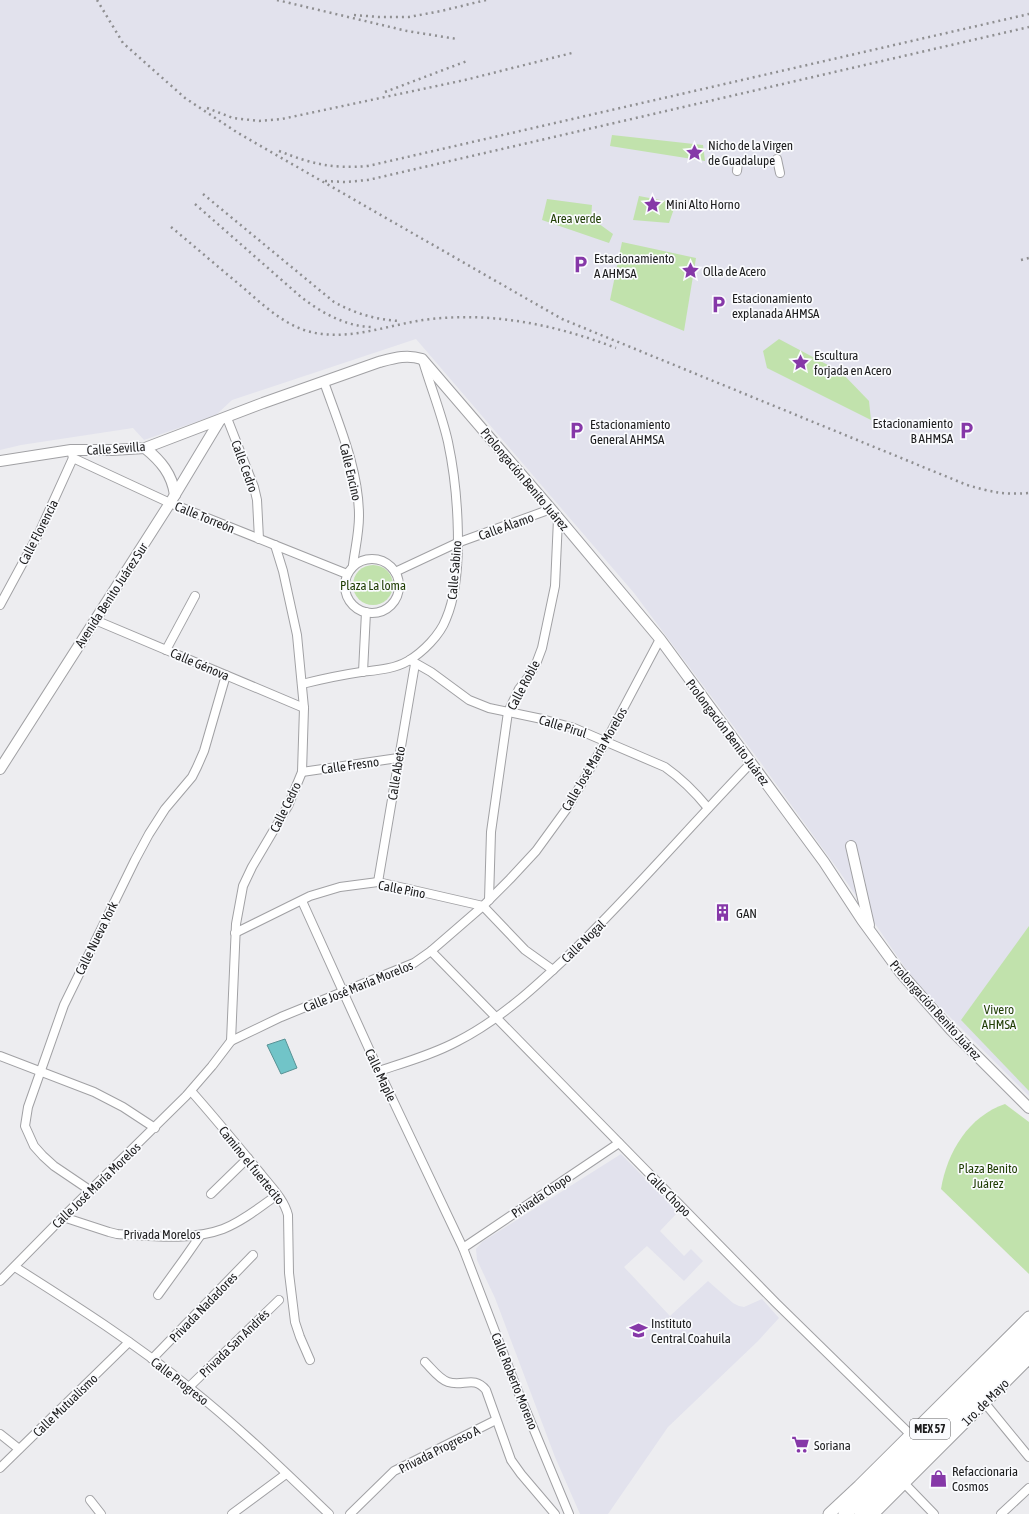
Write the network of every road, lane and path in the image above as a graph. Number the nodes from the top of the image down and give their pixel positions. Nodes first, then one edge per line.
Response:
1 (777, 158) dead end
2 (780, 173) dead end
3 (422, 359) junction
4 (324, 382) junction
5 (224, 419) junction
6 (145, 448) junction
7 (72, 454) junction
8 (0, 461) edge
9 (173, 499) junction
10 (551, 510) junction
11 (558, 519) junction
12 (259, 539) junction
13 (457, 543) junction
14 (275, 545) junction
15 (353, 565) junction
16 (395, 572) junction
17 (347, 574) junction
18 (4, 592) edge
19 (195, 596) dead end
20 (0, 605) edge
21 (366, 612) junction
22 (95, 620) junction
23 (660, 639) junction
24 (166, 650) junction
25 (412, 662) junction
26 (363, 672) junction
27 (226, 675) junction
28 (302, 684) junction
29 (304, 708) junction
30 (508, 712) junction
31 (606, 741) junction
32 (398, 758) junction
33 (751, 763) junction
34 (0, 769) edge
35 (302, 772) junction
36 (708, 808) junction
37 (851, 846) dead end
38 (378, 882) junction
39 (302, 900) junction
40 (489, 900) junction
41 (483, 906) junction
42 (870, 931) junction
43 (235, 933) junction
44 (431, 951) junction
45 (553, 970) junction
46 (343, 992) junction
47 (496, 1018) junction
48 (231, 1041) junction
49 (0, 1056) edge
50 (41, 1071) junction
51 (379, 1071) junction
52 (191, 1091) junction
53 (1029, 1108) edge
54 (155, 1128) junction
55 (619, 1143) junction
56 (248, 1158) junction
57 (91, 1191) junction
58 (211, 1194) dead end
59 (278, 1194) junction
60 (63, 1217) junction
61 (200, 1236) junction
62 (463, 1248) junction
63 (253, 1255) dead end
64 (15, 1267) junction
65 (1, 1278) edge
66 (158, 1295) dead end
67 (279, 1300) dead end
68 (1029, 1317) edge
69 (1029, 1330) edge
70 (129, 1342) junction
71 (1029, 1344) edge
72 (1029, 1358) edge
73 (152, 1359) junction
74 (310, 1360) dead end
75 (425, 1362) dead end
76 (987, 1378) junction
77 (189, 1387) junction
78 (984, 1402) junction
79 (496, 1420) junction
80 (0, 1434) edge
81 (911, 1435) junction
82 (19, 1449) junction
83 (1029, 1457) edge
84 (0, 1468) edge
85 (286, 1474) junction
86 (903, 1482) junction
87 (879, 1488) junction
88 (1029, 1488) edge
89 (90, 1500) dead end
90 (835, 1512) edge
91 (101, 1514) edge
92 (232, 1514) edge
93 (329, 1514) edge
94 (350, 1514) edge
95 (555, 1514) edge
96 (569, 1514) edge
97 (861, 1514) edge
98 (873, 1514) edge
99 (934, 1514) edge
100 (1001, 1514) edge

1 - 2 street
3 - 4 street
3 - 10 street, Prolongación Benito Juárez
3 - 13 street, Calle Sabino
4 - 5 street
4 - 15 street, Calle Encino
5 - 6 street, Calle Sevilla
5 - 9 street, Avenida Benito Juárez Sur
5 - 12 street, Calle Cedro
6 - 7 street, Calle Sevilla
6 - 9 street
7 - 8 street, Calle Sevilla
7 - 9 street, Calle Torreón
7 - 18 street, Calle Florencia
9 - 12 street, Calle Torreón
9 - 22 street, Avenida Benito Juárez Sur
10 - 11 street, Prolongación Benito Juárez
10 - 13 street, Calle Álamo
11 - 23 street, Prolongación Benito Juárez
11 - 30 street, Calle Roble
12 - 14 street, Calle Torreón
13 - 16 street, Calle Álamo
13 - 25 street, Calle Sabino
14 - 17 street, Calle Torreón
14 - 28 street, Calle Cedro
15 - 16 street
15 - 17 street
16 - 21 street
17 - 21 street
18 - 20 street, Calle Florencia
19 - 24 street
21 - 26 street
22 - 24 street, Calle Génova
22 - 34 street, Avenida Benito Juárez Sur
23 - 31 street, Calle José María Morelos
23 - 33 street, Prolongación Benito Juárez
24 - 27 street, Calle Génova
25 - 26 street, Calle Sabino
25 - 30 street, Calle Pirul
25 - 32 street, Calle Abeto
26 - 28 street, Calle Sabino
27 - 29 street, Calle Génova
27 - 50 street, Calle Nueva York
28 - 29 street, Calle Cedro
29 - 35 street, Calle Cedro
30 - 31 street, Calle Pirul
30 - 40 street, Calle Roble
31 - 36 street, Calle Pirul
31 - 40 street, Calle José María Morelos
32 - 35 street, Calle Fresno
32 - 38 street, Calle Abeto
33 - 36 street, Calle Nogal
33 - 42 street, Prolongación Benito Juárez
35 - 43 street, Calle Cedro
36 - 45 street, Calle Nogal
37 - 42 street
38 - 39 street, Calle Pino
38 - 41 street, Calle Pino
39 - 43 street, Calle Pino
39 - 46 street, Calle Maple
40 - 41 street, Calle José María Morelos
41 - 44 street, Calle José María Morelos
41 - 45 street
42 - 53 street, Prolongación Benito Juárez
43 - 48 street, Calle Cedro
44 - 46 street, Calle José María Morelos
44 - 47 street, Calle Chopo
45 - 47 street, Calle Nogal
46 - 48 street, Calle José María Morelos
46 - 51 street, Calle Maple
47 - 51 street, Calle Nogal
47 - 55 street, Calle Chopo
48 - 52 street, Calle José María Morelos
49 - 50 street
50 - 54 street
50 - 57 street, Calle Nueva York
51 - 62 street, Calle Maple
52 - 54 street, Calle José María Morelos
52 - 56 street, Camino el fuertecito
54 - 57 street, Calle José María Morelos
55 - 62 street, Privada Chopo
55 - 81 street, Calle Chopo
56 - 58 street
56 - 59 street, Camino el fuertecito
57 - 60 street, Calle José María Morelos
59 - 61 street, Privada Morelos
59 - 74 street, Camino el fuertecito
60 - 61 street, Privada Morelos
60 - 64 street, Calle José María Morelos
61 - 66 street
62 - 96 street, Calle Roberto Moreno
63 - 73 street, Privada Nadadores
64 - 65 street, Calle José María Morelos
64 - 70 street, Calle Progreso
67 - 77 street, Privada San Andrés
68 - 81 main road
69 - 76 highway, MEX 57
70 - 73 street, Calle Progreso
70 - 82 street, Calle Mutualismo
71 - 76 highway, MEX 57
72 - 78 main road, 1ro. de Mayo
73 - 77 street, Calle Progreso
75 - 79 street
76 - 87 highway, MEX 57
77 - 85 street, Calle Progreso
78 - 83 street
78 - 86 main road, 1ro. de Mayo
79 - 94 street, Privada Progreso A
79 - 95 street
80 - 82 street
81 - 90 main road
82 - 84 street, Calle Mutualismo
85 - 92 street
85 - 93 street, Calle Progreso
86 - 98 main road, 1ro. de Mayo
86 - 99 street
87 - 90 highway, MEX 57
87 - 97 highway, MEX 57
88 - 100 street
89 - 91 street

